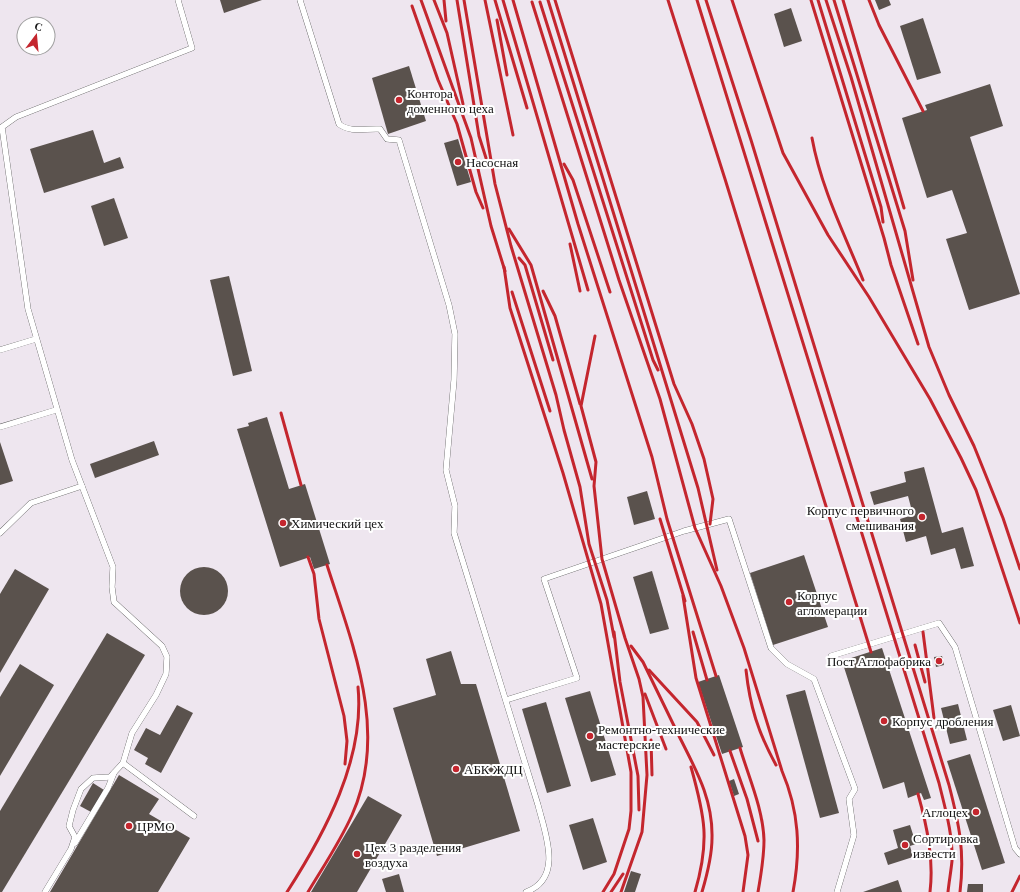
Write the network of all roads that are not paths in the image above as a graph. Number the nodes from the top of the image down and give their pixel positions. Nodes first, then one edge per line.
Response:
1 (178, 0) edge
2 (300, 0) edge
3 (1, 127) edge
4 (36, 339) junction
5 (0, 350) edge
6 (56, 410) junction
7 (0, 426) edge
8 (82, 486) junction
9 (0, 532) edge
10 (831, 656) dead end
11 (506, 700) junction
12 (123, 762) junction
13 (115, 771) junction
14 (194, 816) dead end
15 (71, 849) junction
16 (1020, 854) edge
17 (45, 892) edge
18 (526, 892) edge
19 (837, 892) edge

1 - 3 lane
2 - 11 lane
3 - 4 lane
4 - 5 lane
4 - 6 lane
6 - 7 lane
6 - 8 lane
8 - 9 lane
8 - 12 lane
10 - 16 lane
11 - 18 lane
11 - 19 lane
12 - 13 lane
12 - 14 lane
13 - 15 lane
13 - 15 lane
15 - 17 lane

